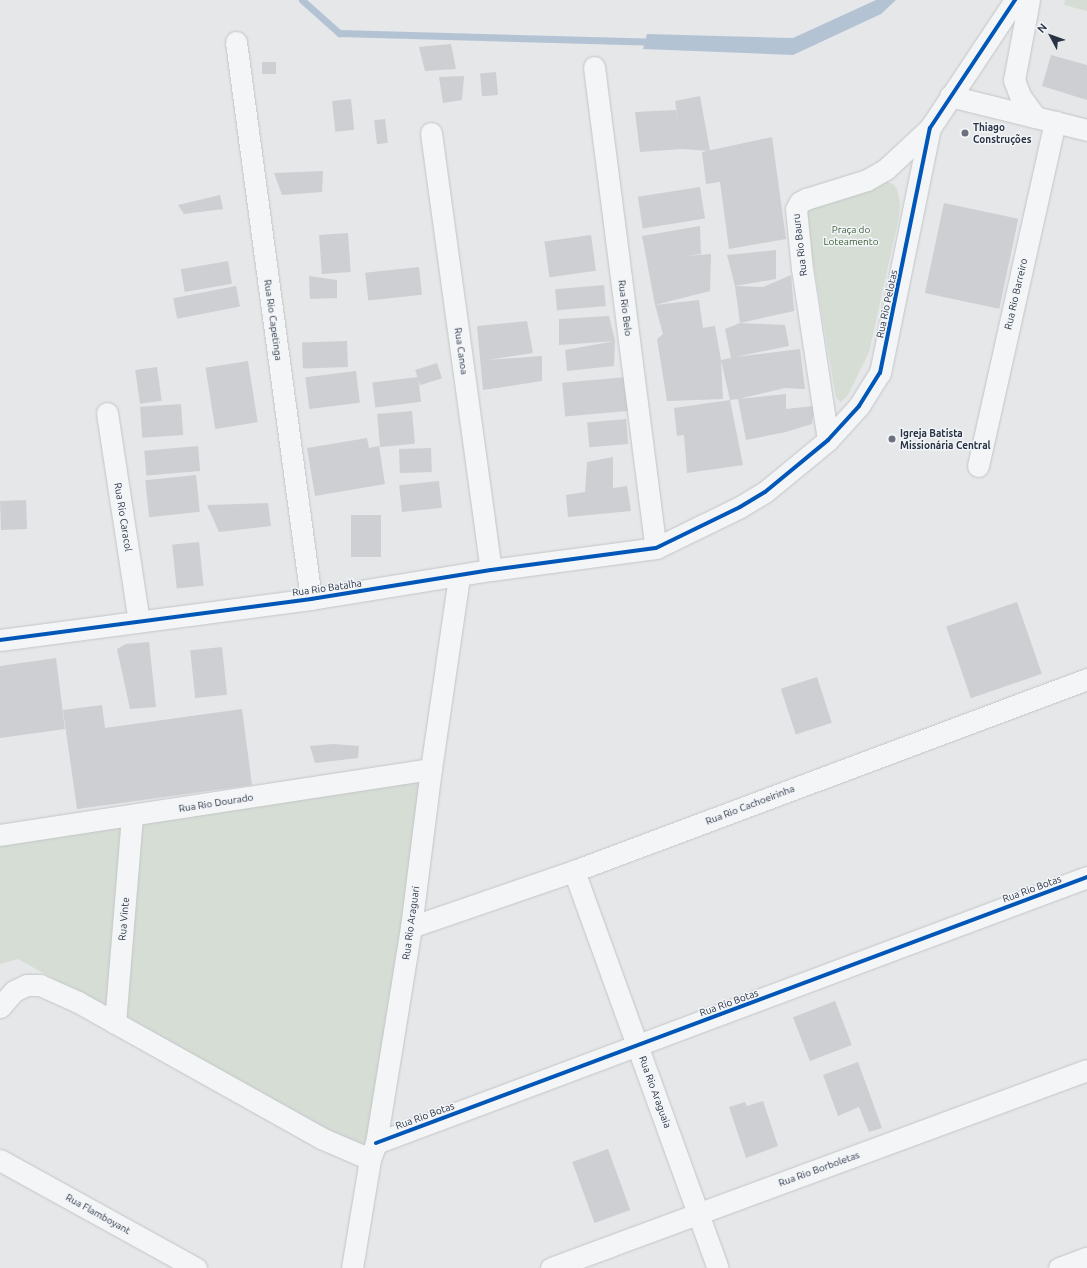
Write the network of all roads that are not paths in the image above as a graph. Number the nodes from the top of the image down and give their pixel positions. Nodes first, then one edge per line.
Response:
1 (1015, 0) edge
2 (1029, 0) edge
3 (236, 42) dead end
4 (594, 67) dead end
5 (950, 96) junction
6 (1045, 119) junction
7 (930, 128) junction
8 (1087, 130) edge
9 (431, 133) dead end
10 (107, 412) dead end
11 (828, 440) junction
12 (978, 466) dead end
13 (656, 548) junction
14 (491, 570) junction
15 (458, 576) junction
16 (311, 599) junction
17 (139, 621) junction
18 (0, 640) edge
19 (1087, 679) edge
20 (431, 769) junction
21 (132, 816) junction
22 (0, 835) edge
23 (574, 871) junction
24 (1087, 877) edge
25 (411, 928) junction
26 (0, 1007) edge
27 (115, 1023) junction
28 (638, 1045) junction
29 (1087, 1070) edge
30 (373, 1151) junction
31 (0, 1160) edge
32 (698, 1213) junction
33 (1087, 1258) edge
34 (196, 1268) edge
35 (352, 1268) edge
36 (550, 1268) edge
37 (718, 1268) edge
38 (1059, 1268) edge

1 - 5 street, Rua Rio Pelotas
2 - 6 street
3 - 16 street, Rua Rio Capetinga
4 - 13 street, Rua Rio Belo
5 - 6 street
5 - 7 street, Rua Rio Pelotas
6 - 8 street
6 - 12 street, Rua Rio Barreiro
7 - 11 street, Rua Rio Pelotas
7 - 11 street, Rua Rio Bauru
9 - 14 street, Rua Canoa
10 - 17 street, Rua Rio Caracol
11 - 13 street, Rua Rio Pelotas
13 - 14 street, Rua Rio Batalha
14 - 15 street, Rua Rio Batalha
15 - 16 street, Rua Rio Batalha
15 - 20 street, Rua Rio Araguari
16 - 17 street, Rua Rio Batalha
17 - 18 street, Rua Rio Batalha
19 - 23 street, Rua Rio Cachoeirinha
20 - 21 street, Rua Rio Dourado
20 - 25 street, Rua Rio Araguari
21 - 22 street, Rua Rio Dourado
21 - 27 street, Rua Vinte
23 - 25 street, Rua Rio Cachoeirinha
23 - 28 street, Rua Rio Araguaia
24 - 28 street, Rua Rio Botas
25 - 30 street, Rua Rio Araguari
26 - 27 street
27 - 30 street
28 - 30 street, Rua Rio Botas
28 - 32 street, Rua Rio Araguaia
29 - 32 street, Rua Rio Borboletas
30 - 35 street, Rua Rio Araguari
31 - 34 street, Rua Flamboyant
32 - 36 street, Rua Rio Borboletas
32 - 37 street, Rua Rio Araguaia
33 - 38 street

